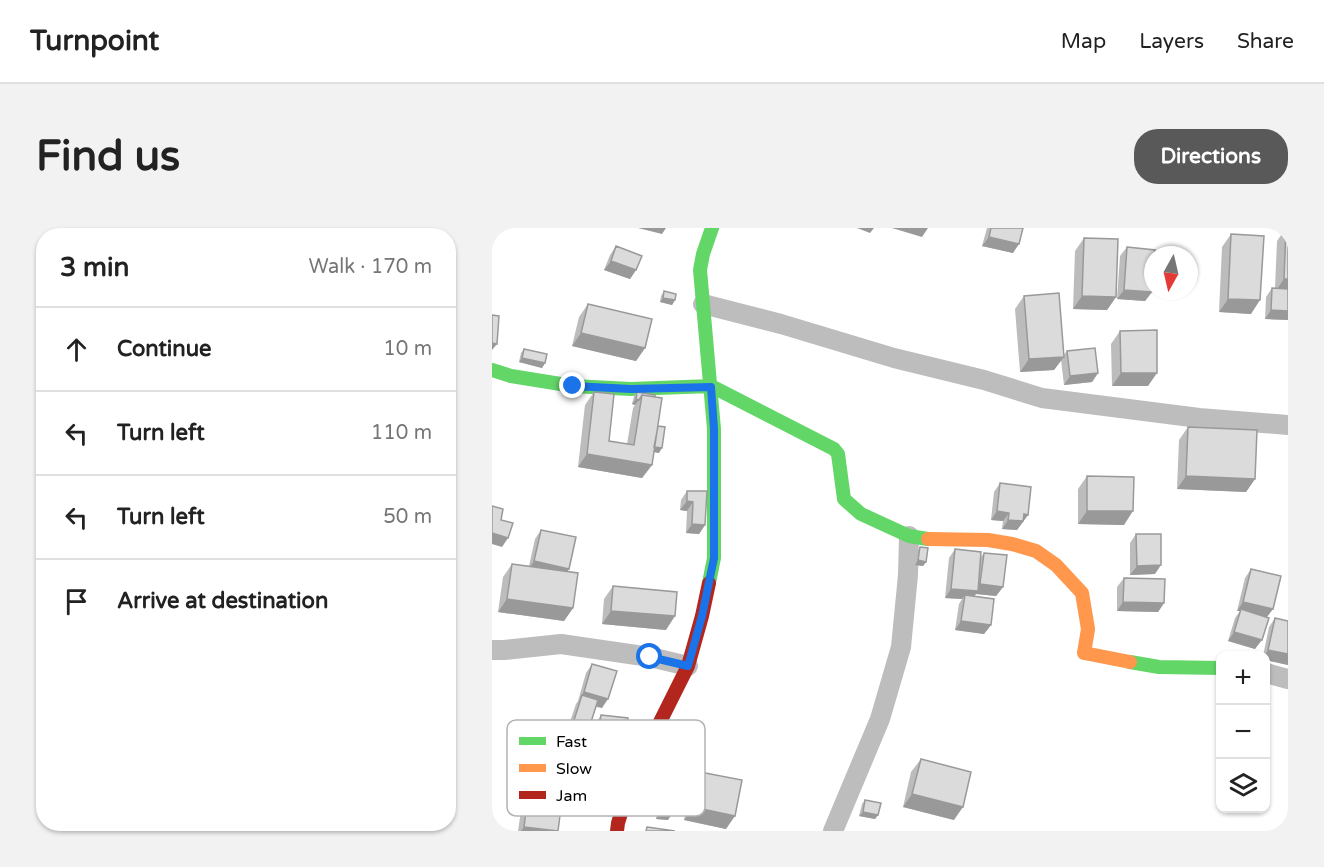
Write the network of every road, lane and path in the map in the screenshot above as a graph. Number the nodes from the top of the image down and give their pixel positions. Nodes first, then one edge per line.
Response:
1 (712, 228) edge
2 (703, 304) junction
3 (492, 370) edge
4 (711, 387) junction
5 (1288, 425) edge
6 (909, 536) junction
7 (492, 650) edge
8 (688, 666) junction
9 (1216, 668) edge
10 (1270, 674) edge
11 (1288, 680) edge
12 (661, 720) edge
13 (620, 816) edge
14 (617, 831) edge
15 (833, 831) edge

1 - 2 street
2 - 4 street
2 - 5 street
3 - 4 street
4 - 6 street
4 - 8 street
6 - 9 street
6 - 15 street
7 - 8 street
8 - 12 street
10 - 11 street
13 - 14 street

